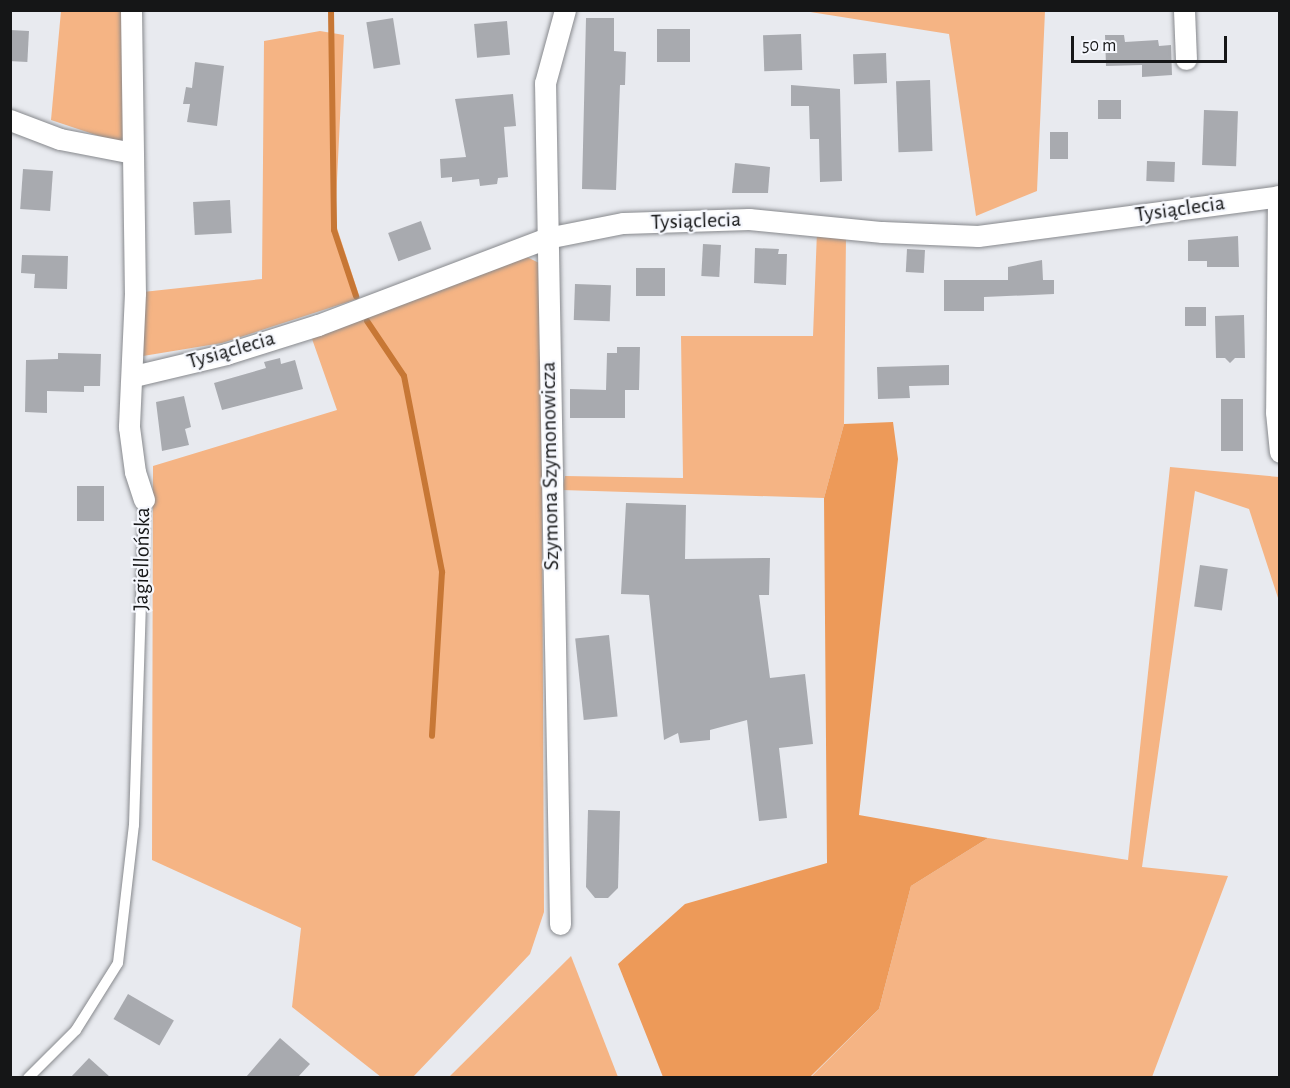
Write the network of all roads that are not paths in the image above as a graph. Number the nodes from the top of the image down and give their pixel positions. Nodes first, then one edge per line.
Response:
1 (131, 10) edge
2 (565, 10) edge
3 (1184, 10) edge
4 (1186, 59) dead end
5 (10, 120) edge
6 (133, 153) junction
7 (1279, 196) edge
8 (547, 238) junction
9 (134, 376) junction
10 (1280, 452) edge
11 (144, 501) joint
12 (560, 924) dead end
13 (28, 1077) edge

1 - 6 street, Jagiellońska
2 - 8 street, Szymona Szymonowicza
3 - 4 street
5 - 6 street
6 - 9 street, Jagiellońska
7 - 8 street, Tysiąclecia
7 - 10 street
8 - 9 street, Tysiąclecia
8 - 12 street, Szymona Szymonowicza
9 - 11 street, Jagiellońska
11 - 13 lane, Jagiellońska

